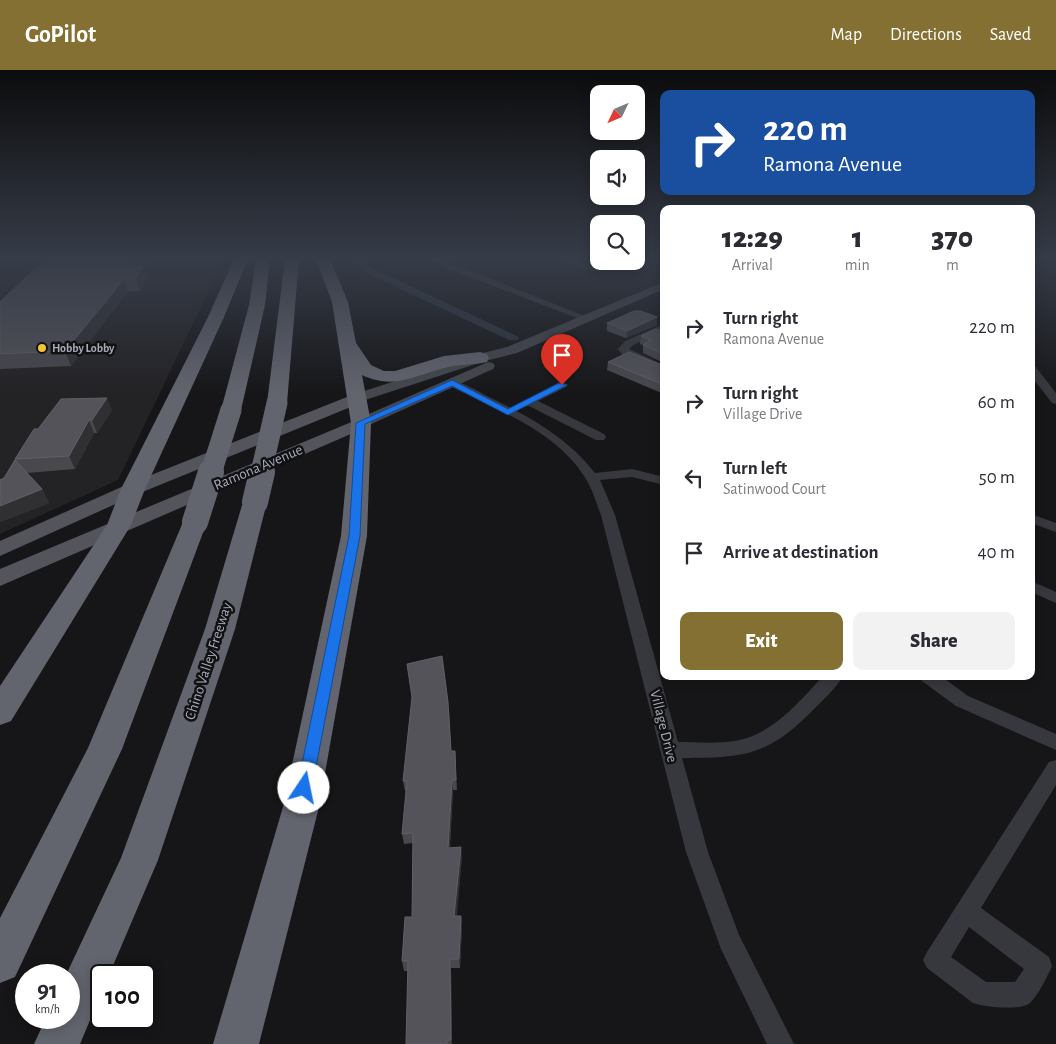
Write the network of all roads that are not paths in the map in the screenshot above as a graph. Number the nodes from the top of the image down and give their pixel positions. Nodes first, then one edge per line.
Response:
1 (221, 304) edge
2 (257, 304) edge
3 (287, 304) edge
4 (340, 304) edge
5 (550, 304) edge
6 (617, 304) edge
7 (585, 318) junction
8 (660, 329) edge
9 (347, 340) junction
10 (512, 350) junction
11 (480, 358) junction
12 (660, 367) edge
13 (1036, 380) edge
14 (452, 383) junction
15 (562, 385) dead end
16 (529, 401) junction
17 (1056, 401) edge
18 (359, 411) junction
19 (508, 412) junction
20 (600, 437) dead end
21 (591, 477) junction
22 (660, 480) edge
23 (133, 489) junction
24 (1035, 520) edge
25 (119, 526) junction
26 (1056, 528) edge
27 (0, 549) edge
28 (0, 578) edge
29 (1035, 588) edge
30 (1056, 598) edge
31 (830, 680) edge
32 (933, 680) edge
33 (0, 712) edge
34 (1056, 742) edge
35 (670, 750) junction
36 (1056, 768) edge
37 (966, 911) dead end
38 (0, 962) edge
39 (57, 1044) edge
40 (236, 1044) edge
41 (782, 1044) edge

1 - 23 highway
2 - 38 highway, bridge
3 - 39 highway, Chino Valley Freeway, bridge
4 - 9 highway
5 - 7 street
6 - 7 street, Ramona Avenue
7 - 10 street, Ramona Avenue
8 - 12 street
9 - 11 highway
9 - 18 highway
10 - 11 street, Ramona Avenue
10 - 14 street, Ramona Avenue
11 - 18 street, Ramona Avenue
13 - 17 street
14 - 18 street, Ramona Avenue
14 - 19 street, Village Drive
15 - 16 street
16 - 19 street
16 - 20 street
18 - 23 main road, Ramona Avenue
18 - 25 main road, Ramona Avenue
18 - 40 highway
19 - 21 street, Village Drive
21 - 22 street
21 - 35 street, Village Drive
23 - 25 highway
23 - 27 main road, Ramona Avenue
24 - 26 street
25 - 28 main road, Ramona Avenue
25 - 33 highway
29 - 30 street
31 - 35 street
32 - 34 street
35 - 41 street, Village Drive
36 - 37 street

